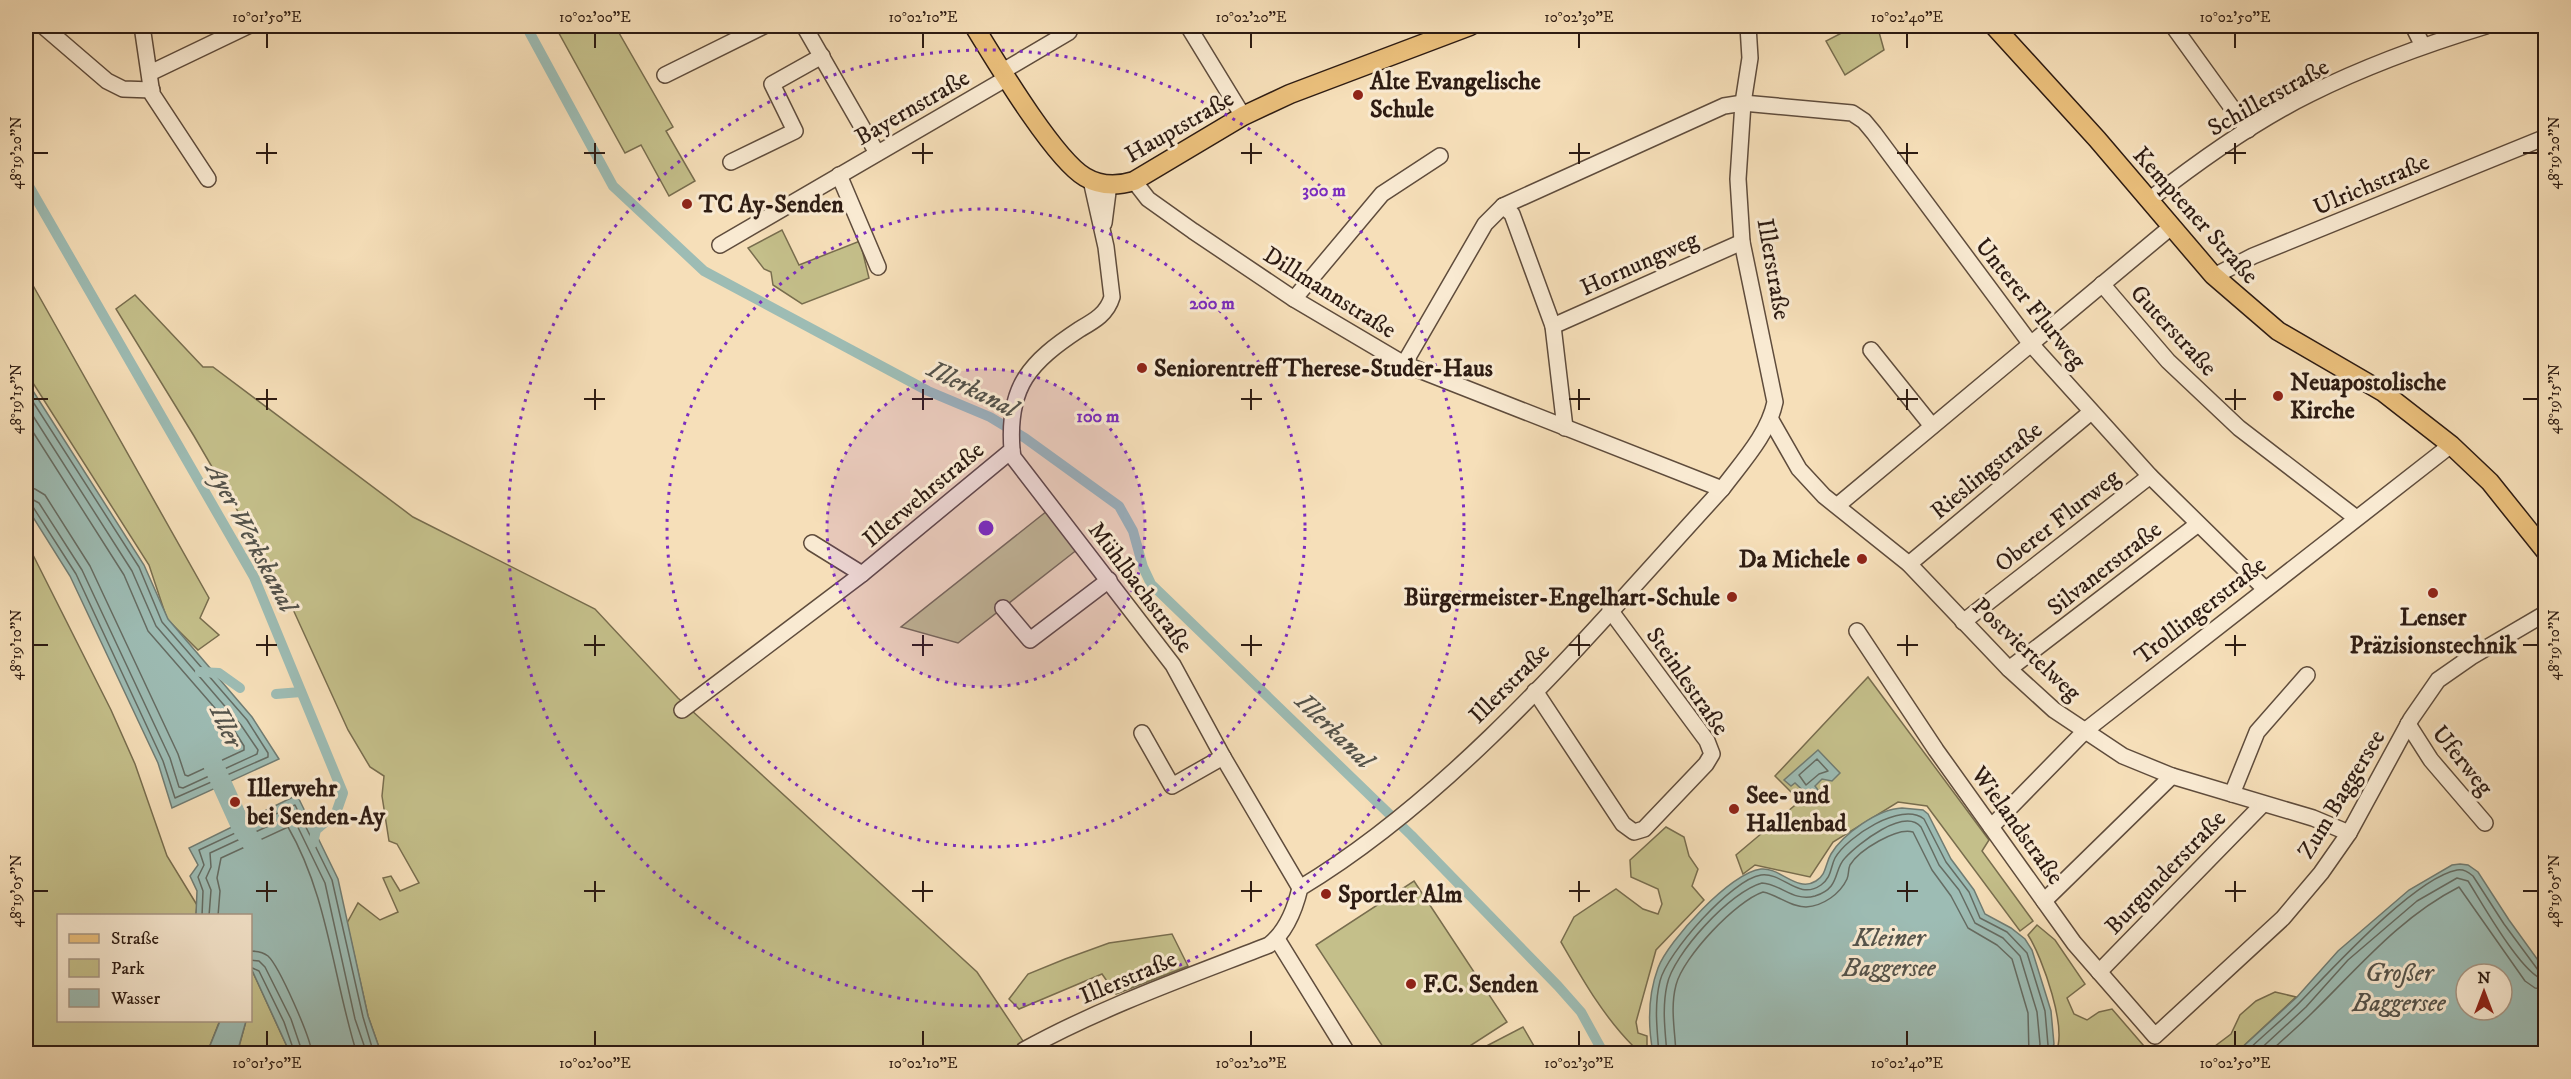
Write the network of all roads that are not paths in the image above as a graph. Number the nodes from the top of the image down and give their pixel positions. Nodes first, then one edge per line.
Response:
1 (43, 26) edge
2 (142, 26) edge
3 (249, 26) edge
4 (764, 26) edge
5 (804, 26) edge
6 (974, 26) edge
7 (1188, 26) edge
8 (1470, 26) edge
9 (1748, 26) edge
10 (1994, 26) edge
11 (2173, 26) edge
12 (2413, 26) edge
13 (2486, 26) edge
14 (1069, 32) dead end
15 (2423, 46) junction
16 (822, 56) junction
17 (150, 73) junction
18 (1005, 74) junction
19 (665, 75) dead end
20 (152, 90) junction
21 (1743, 103) junction
22 (1242, 116) junction
23 (2248, 130) junction
24 (2546, 137) edge
25 (877, 153) junction
26 (1440, 156) dead end
27 (731, 162) dead end
28 (839, 175) junction
29 (208, 179) dead end
30 (1134, 181) junction
31 (1100, 182) junction
32 (2149, 201) junction
33 (1503, 206) junction
34 (2171, 227) junction
35 (1742, 242) junction
36 (720, 245) dead end
37 (878, 267) dead end
38 (2214, 276) junction
39 (2102, 284) junction
40 (1294, 299) junction
41 (1553, 326) junction
42 (2030, 343) junction
43 (1871, 350) dead end
44 (1404, 364) junction
45 (2091, 412) junction
46 (1771, 420) junction
47 (1932, 426) junction
48 (1565, 428) junction
49 (2451, 445) junction
50 (1011, 447) junction
51 (2150, 476) junction
52 (1722, 489) junction
53 (1838, 505) junction
54 (2355, 517) junction
55 (2198, 524) junction
56 (812, 543) dead end
57 (2546, 552) edge
58 (1909, 564) junction
59 (862, 574) junction
60 (1109, 580) junction
61 (2265, 588) junction
62 (1003, 608) dead end
63 (1610, 610) junction
64 (2546, 613) edge
65 (1963, 622) junction
66 (1857, 631) dead end
67 (2009, 669) junction
68 (2307, 675) dead end
69 (1535, 691) junction
70 (682, 710) dead end
71 (2408, 724) junction
72 (2086, 729) junction
73 (1142, 733) dead end
74 (1223, 757) junction
75 (2172, 776) junction
76 (2232, 794) junction
77 (2263, 804) junction
78 (2485, 823) dead end
79 (1991, 826) junction
80 (2349, 833) junction
81 (1300, 888) junction
82 (2044, 901) junction
83 (1277, 939) junction
84 (2098, 972) junction
85 (2155, 1036) joint
86 (1024, 1050) dead end
87 (1348, 1053) edge

1 - 20 street
2 - 17 street
3 - 17 street
4 - 19 street
5 - 16 street
6 - 18 main road
7 - 22 street
8 - 22 main road, Hauptstraße
9 - 21 street, Illerstraße
10 - 32 main road, Kemptener Straße
11 - 23 street
12 - 15 street
13 - 15 street, Schillerstraße
14 - 18 street, Bayernstraße
15 - 23 street, Schillerstraße
16 - 25 street
16 - 27 street
17 - 20 street
18 - 25 street, Bayernstraße
18 - 31 main road
20 - 29 street
21 - 33 street, Unterer Flurweg
21 - 35 street, Illerstraße
21 - 42 street, Unterer Flurweg
22 - 30 main road, Hauptstraße
23 - 32 street, Schillerstraße
24 - 38 street, Ulrichstraße
25 - 28 street, Bayernstraße
26 - 40 street
28 - 36 street, Bayernstraße
28 - 37 street, Bayernstraße
30 - 31 main road, Hauptstraße
30 - 40 street, Dillmannstraße
31 - 50 street, Illerwehrstraße
32 - 34 main road, Kemptener Straße
33 - 41 street
33 - 44 street
34 - 38 main road, Kemptener Straße
34 - 39 street
35 - 41 street, Hornungweg
35 - 46 street, Illerstraße
38 - 49 main road, Kemptener Straße
39 - 42 street
39 - 54 street, Guterstraße
40 - 44 street, Dillmannstraße
41 - 48 street
42 - 45 street, Unterer Flurweg
42 - 47 street
43 - 47 street
44 - 48 street, Dillmannstraße
45 - 51 street, Unterer Flurweg
45 - 58 street, Rieslingstraße
46 - 52 street, Illerstraße
46 - 53 street, Postviertelweg
47 - 53 street
48 - 52 street, Dillmannstraße
49 - 54 street, Trollingerstraße
49 - 57 main road, Kemptener Straße
50 - 59 street, Illerwehrstraße
50 - 60 street, Mühlbachstraße
51 - 55 street, Unterer Flurweg
51 - 65 street, Oberer Flurweg
52 - 63 street, Illerstraße
53 - 58 street, Postviertelweg
54 - 61 street, Trollingerstraße
55 - 61 street, Unterer Flurweg
55 - 67 street, Silvanerstraße
56 - 59 street
58 - 65 street, Postviertelweg
59 - 70 street, Illerwehrstraße
60 - 62 street
60 - 74 street, Mühlbachstraße
61 - 72 street, Trollingerstraße
63 - 69 street, Illerstraße
63 - 69 street, Steinlestraße
64 - 71 street, Zum Baggersee
65 - 67 street, Postviertelweg
66 - 79 street, Wielandstraße
67 - 72 street, Postviertelweg
68 - 76 street
69 - 81 street, Illerstraße
71 - 78 street, Uferweg
71 - 80 street, Zum Baggersee
72 - 75 street, Postviertelweg
72 - 79 street, Trollingerstraße
73 - 74 street
74 - 81 street, Mühlbachstraße
75 - 76 street, Postviertelweg
75 - 82 street
76 - 77 street, Postviertelweg
77 - 80 street, Postviertelweg
77 - 84 street, Burgunderstraße
79 - 82 street, Wielandstraße
80 - 85 street, Zum Baggersee
81 - 83 street
82 - 84 street, Wielandstraße
83 - 86 street, Illerstraße
83 - 87 street
84 - 85 street, Wielandstraße

